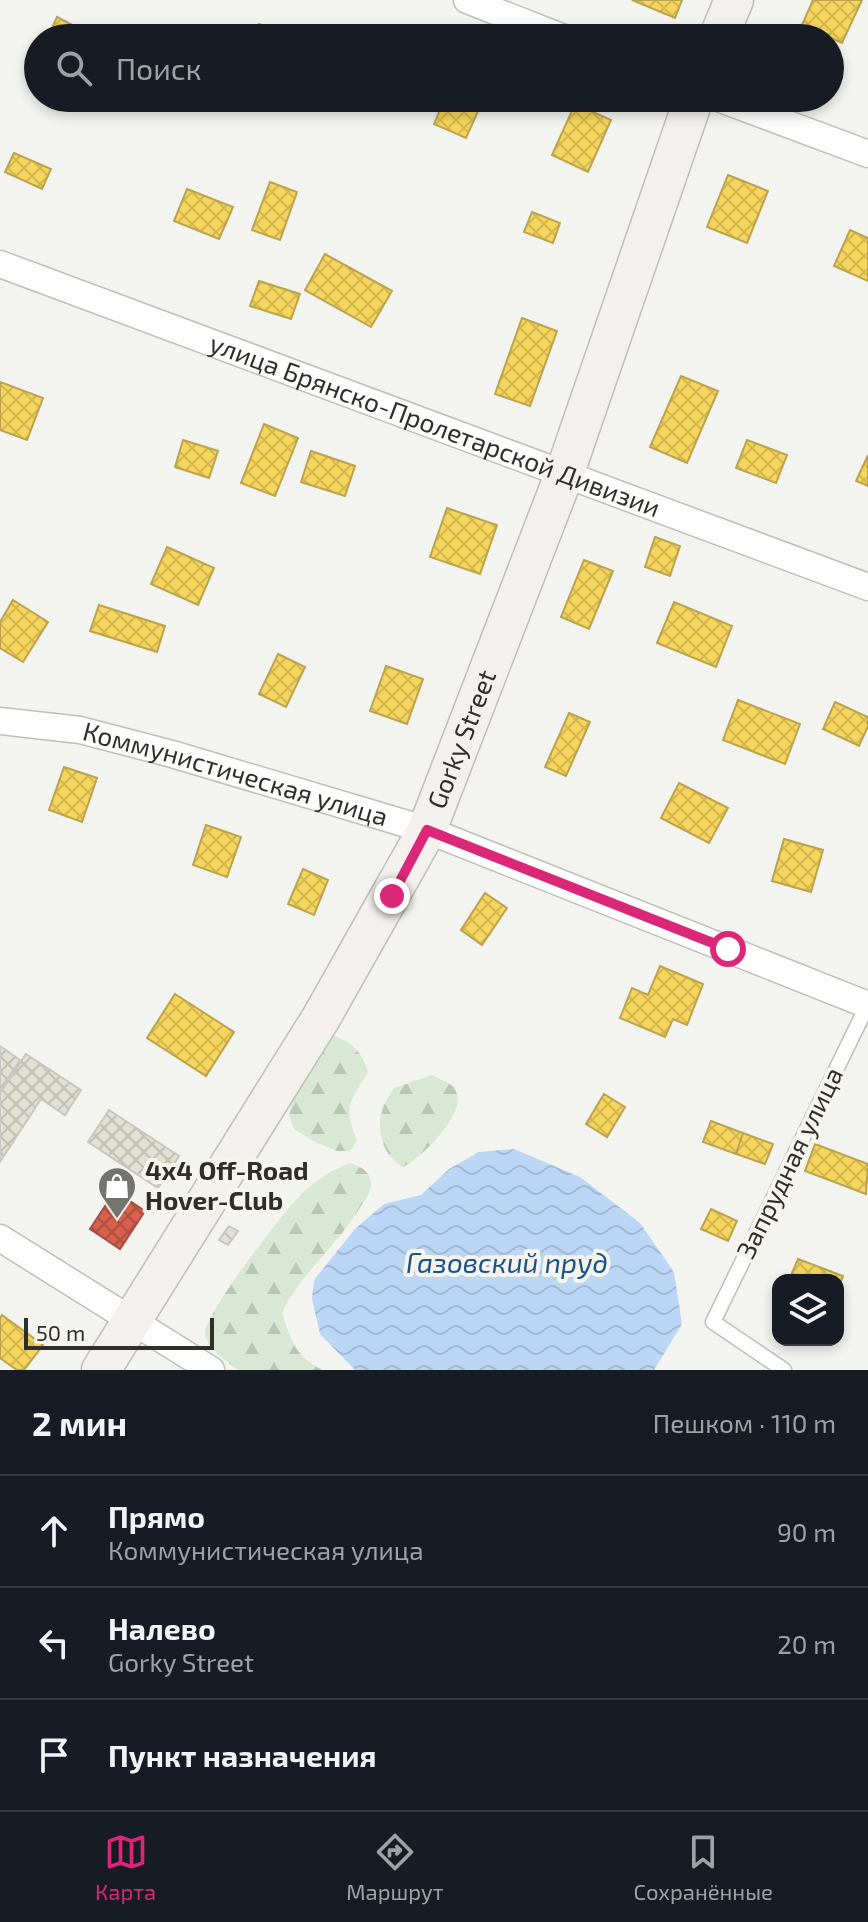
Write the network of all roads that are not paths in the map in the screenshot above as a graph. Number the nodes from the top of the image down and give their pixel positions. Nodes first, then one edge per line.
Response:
1 (467, 0) edge
2 (734, 0) edge
3 (528, 24) edge
4 (724, 24) edge
5 (689, 112) edge
6 (756, 112) edge
7 (868, 154) edge
8 (0, 264) edge
9 (564, 475) junction
10 (868, 587) edge
11 (0, 721) edge
12 (427, 830) junction
13 (868, 1005) edge
14 (0, 1238) edge
15 (131, 1321) junction
16 (101, 1370) edge
17 (211, 1370) edge
18 (784, 1370) edge

1 - 3 street
2 - 4 street
5 - 9 street, Gorky Street
6 - 7 street
8 - 9 street, улица Брянско-Пролетарской Дивизии
9 - 10 street, улица Брянско-Пролетарской Дивизии
9 - 12 street, Gorky Street
11 - 12 street, Коммунистическая улица
12 - 13 street, Коммунистическая улица
12 - 15 street, Gorky Street
13 - 18 lane, Запрудная улица
14 - 15 street
15 - 16 street, Gorky Street
15 - 17 street

